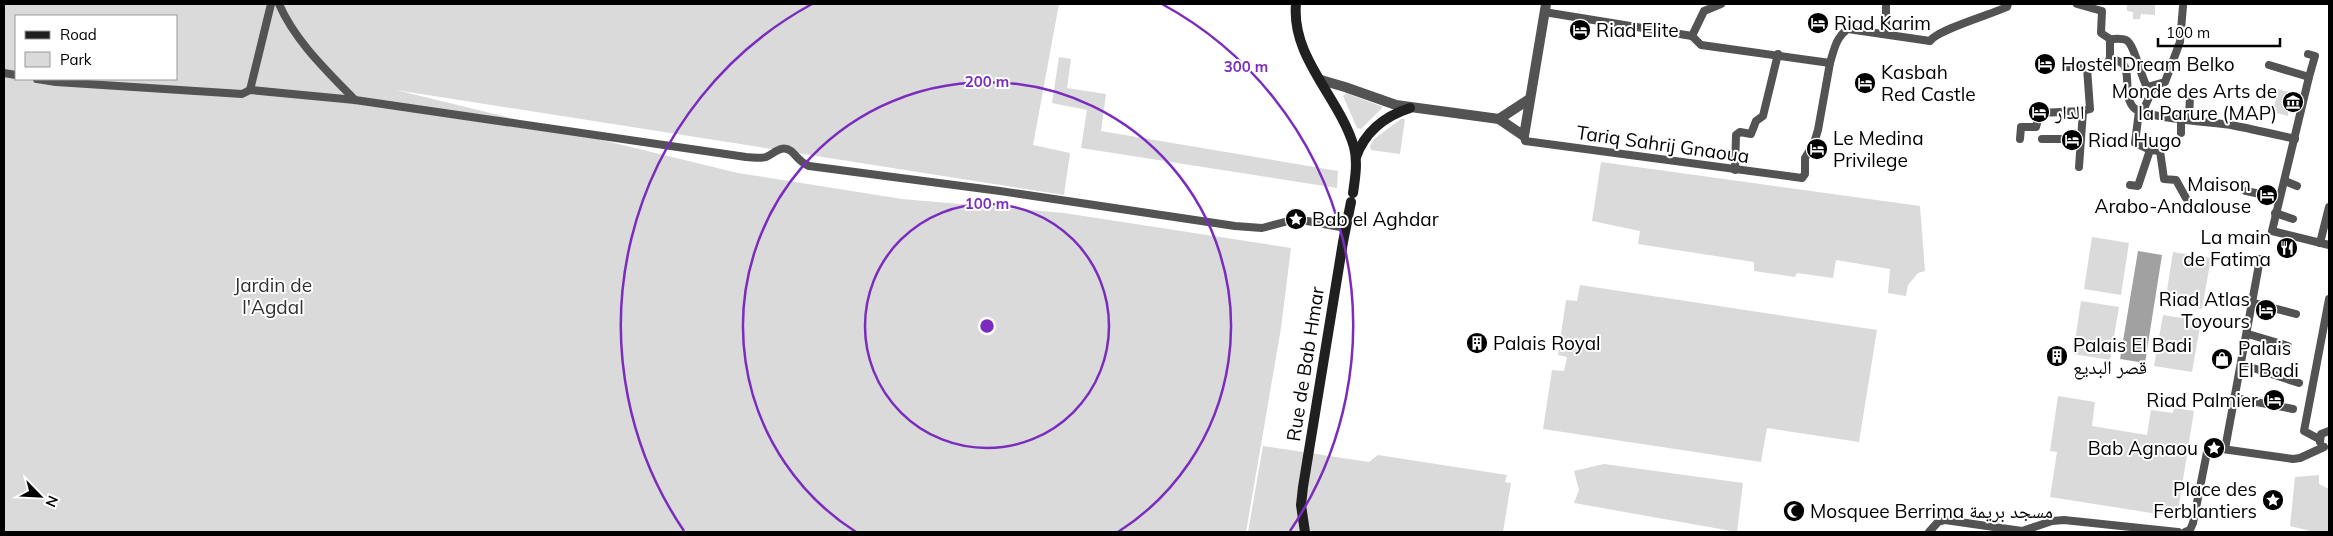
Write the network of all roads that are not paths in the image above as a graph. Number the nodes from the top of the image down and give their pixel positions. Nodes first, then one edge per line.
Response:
1 (271, 4) edge
2 (280, 4) edge
3 (1296, 4) edge
4 (1721, 4) edge
5 (1886, 4) edge
6 (2008, 4) edge
7 (2077, 4) edge
8 (2183, 6) dead end
9 (1704, 7) edge
10 (1545, 8) edge
11 (1886, 34) junction
12 (1692, 36) junction
13 (2110, 39) junction
14 (1778, 54) junction
15 (2308, 54) dead end
16 (2110, 58) junction
17 (1830, 63) junction
18 (2269, 65) dead end
19 (2066, 67) dead end
20 (2087, 68) junction
21 (2308, 77) junction
22 (43, 80) edge
23 (1321, 80) junction
24 (2154, 86) junction
25 (250, 90) junction
26 (2190, 96) dead end
27 (355, 100) junction
28 (1528, 100) junction
29 (1410, 108) junction
30 (2139, 110) junction
31 (2083, 111) junction
32 (1499, 119) junction
33 (2185, 119) junction
34 (2181, 133) dead end
35 (1524, 136) junction
36 (2294, 138) junction
37 (2020, 139) dead end
38 (2042, 139) dead end
39 (2081, 139) junction
40 (2150, 150) junction
41 (1356, 157) junction
42 (2079, 167) dead end
43 (1735, 170) junction
44 (2285, 181) junction
45 (2130, 185) dead end
46 (2298, 186) dead end
47 (2246, 190) dead end
48 (2186, 198) dead end
49 (2279, 198) junction
50 (2329, 207) edge
51 (2275, 213) junction
52 (2293, 219) dead end
53 (1346, 228) junction
54 (2320, 243) junction
55 (2329, 245) edge
56 (2260, 259) dead end
57 (2329, 298) edge
58 (2254, 303) junction
59 (2296, 314) dead end
60 (2327, 320) edge
61 (2248, 334) junction
62 (2288, 346) dead end
63 (2241, 364) junction
64 (2299, 383) dead end
65 (2235, 398) junction
66 (2293, 409) dead end
67 (2329, 431) edge
68 (2319, 439) junction
69 (2327, 447) edge
70 (2225, 449) junction
71 (1305, 532) edge
72 (1928, 532) edge
73 (2178, 532) edge
74 (2186, 532) edge

1 - 25 street
2 - 27 street
3 - 23 main road
4 - 9 street
5 - 11 street
6 - 11 street
7 - 13 street
8 - 24 street
9 - 12 street
10 - 12 street
10 - 28 street
11 - 17 street
12 - 14 street
13 - 16 street
13 - 24 street
14 - 17 street
14 - 43 street
15 - 21 street
16 - 20 street
16 - 30 street
17 - 43 street, Tariq Sahrij Gnaoua
18 - 21 street
19 - 20 street
20 - 31 street
21 - 36 street
22 - 25 street
23 - 29 street
23 - 41 main road
24 - 30 street
25 - 27 street
26 - 33 street
27 - 53 street
28 - 32 street
28 - 35 street
29 - 32 street
29 - 41 main road
30 - 33 street
30 - 40 street
31 - 37 street
31 - 39 street
32 - 35 street
33 - 34 street
33 - 36 street
35 - 43 street, Tariq Sahrij Gnaoua
36 - 44 street
38 - 39 street
39 - 42 street
40 - 45 street
40 - 48 street
41 - 53 main road, Rue de Bab Hmar
44 - 46 street
44 - 49 street
47 - 49 street
49 - 51 street
50 - 54 street
51 - 52 street
51 - 54 street
53 - 71 main road, Rue de Bab Hmar
54 - 55 street
56 - 58 street
57 - 60 street
58 - 59 street
58 - 61 street
60 - 68 street
61 - 62 street
61 - 63 street
63 - 64 street
63 - 65 street
65 - 66 street
65 - 70 street
67 - 68 street
68 - 69 street
69 - 70 street
70 - 74 street
72 - 73 street

